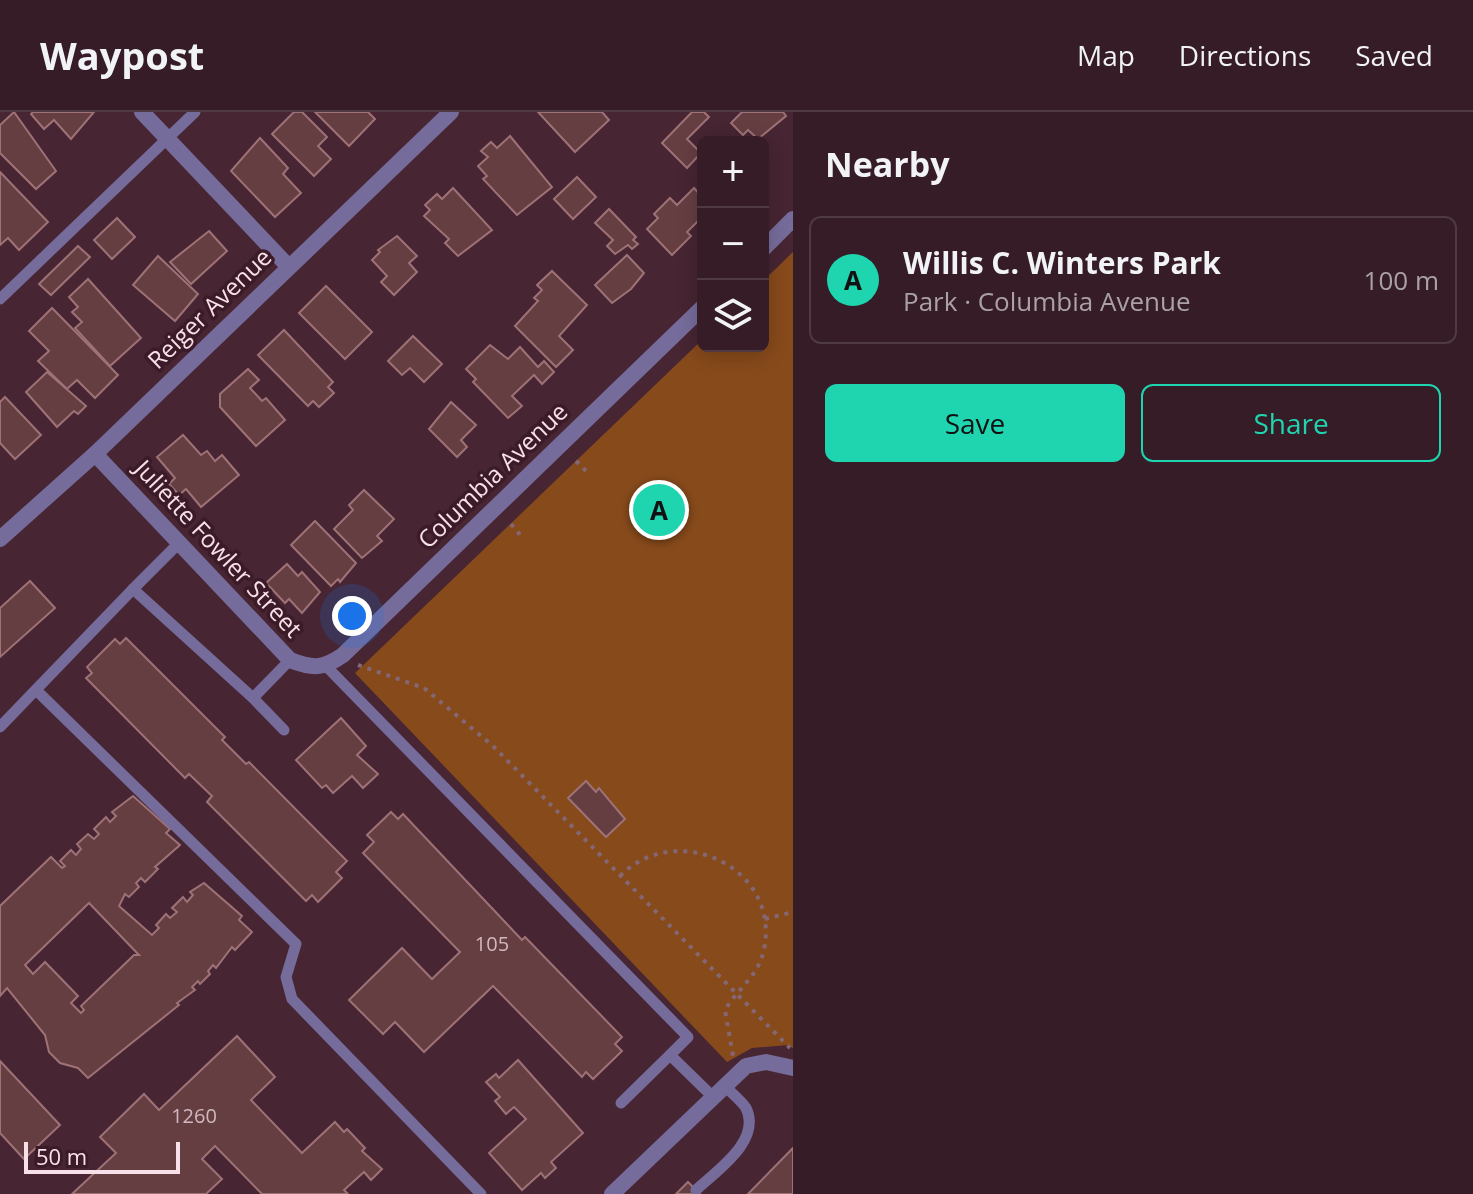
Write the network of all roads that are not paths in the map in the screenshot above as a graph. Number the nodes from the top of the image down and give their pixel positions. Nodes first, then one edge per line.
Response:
1 (142, 112) edge
2 (195, 112) edge
3 (451, 112) edge
4 (168, 138) junction
5 (793, 219) edge
6 (769, 243) edge
7 (288, 266) junction
8 (0, 299) edge
9 (697, 313) edge
10 (95, 454) junction
11 (0, 539) edge
12 (178, 544) junction
13 (133, 589) junction
14 (290, 660) junction
15 (318, 667) junction
16 (36, 690) junction
17 (253, 698) junction
18 (0, 727) edge
19 (284, 730) dead end
20 (670, 1055) junction
21 (793, 1068) edge
22 (718, 1090) junction
23 (621, 1103) dead end
24 (696, 1190) dead end
25 (481, 1194) edge
26 (612, 1194) edge

1 - 4 street
2 - 4 lane
3 - 7 street, Reiger Avenue
4 - 7 street
4 - 8 lane
5 - 6 street
7 - 10 street, Reiger Avenue
9 - 15 street, Columbia Avenue
10 - 11 street, Reiger Avenue
10 - 12 street, Juliette Fowler Street
12 - 13 lane
12 - 14 street, Juliette Fowler Street
13 - 16 lane
13 - 17 lane
14 - 15 street, Juliette Fowler Street
14 - 17 lane
15 - 20 lane
16 - 18 lane
16 - 25 lane
17 - 19 lane
20 - 22 lane
20 - 23 lane
21 - 22 street
22 - 24 lane
22 - 26 street

